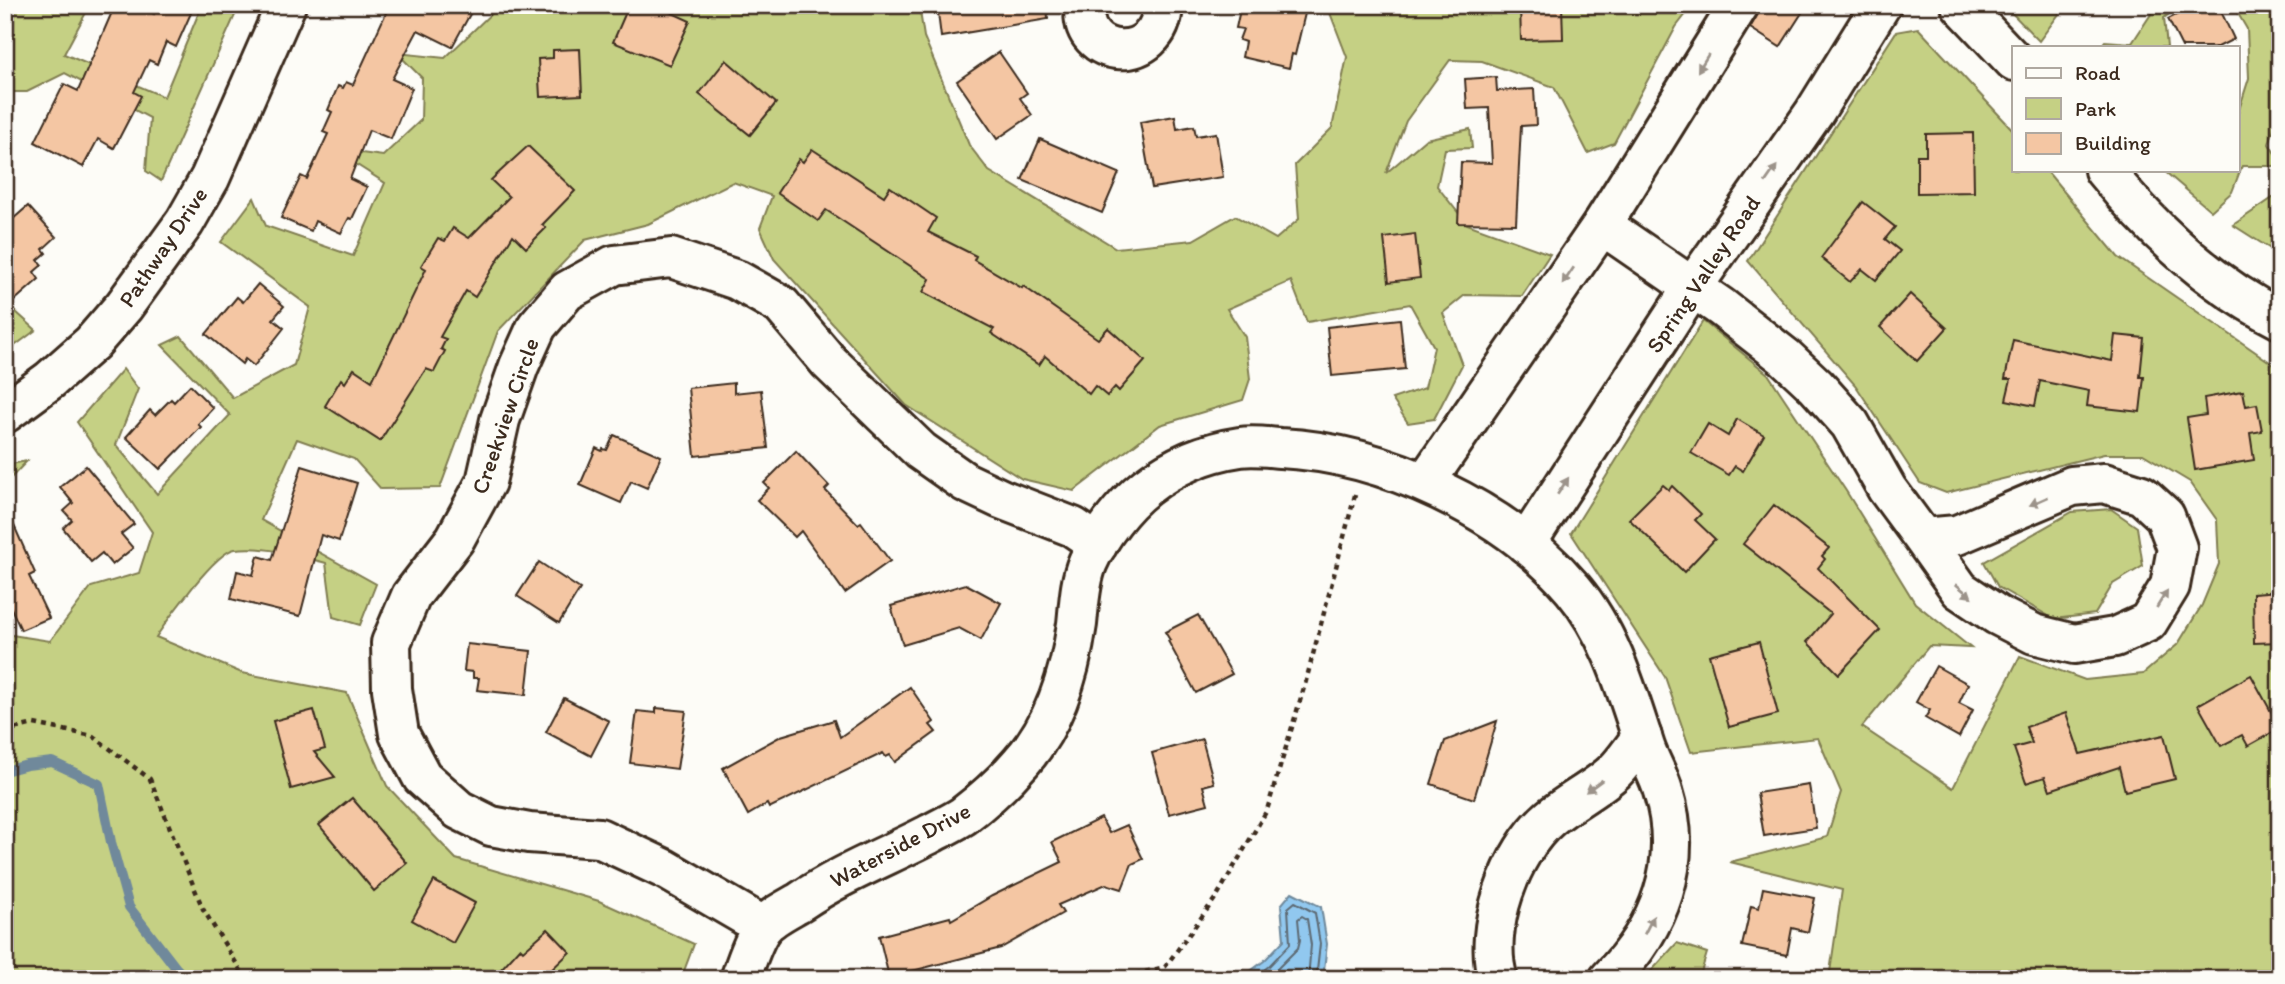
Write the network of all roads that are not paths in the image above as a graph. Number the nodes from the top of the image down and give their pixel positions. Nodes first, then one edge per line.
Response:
1 (286, 5) edge
2 (1085, 5) edge
3 (1163, 5) edge
4 (1739, 5) edge
5 (1881, 5) edge
6 (1961, 5) edge
7 (2012, 59) edge
8 (2106, 172) edge
9 (1602, 225) junction
10 (1692, 288) junction
11 (2280, 319) edge
12 (5, 413) edge
13 (1425, 483) junction
14 (1923, 538) junction
15 (1098, 544) junction
16 (1526, 544) junction
17 (1642, 737) junction
18 (763, 926) junction
19 (740, 979) edge
20 (1497, 979) edge
21 (1609, 979) edge

1 - 12 street, Pathway Drive
2 - 3 street
4 -> 9 street
10 -> 5 street, Spring Valley Road
6 - 7 street
8 - 11 street
9 - 10 street
9 -> 13 street
10 - 14 street
16 -> 10 street, Spring Valley Road
13 - 15 street, Waterside Drive
13 - 16 street, Waterside Drive
14 -> 14 street
15 - 18 street, Waterside Drive
15 - 18 street, Creekview Circle
16 - 17 street, Waterside Drive
17 -> 20 street
21 -> 17 street, Waterside Drive
18 - 19 street

